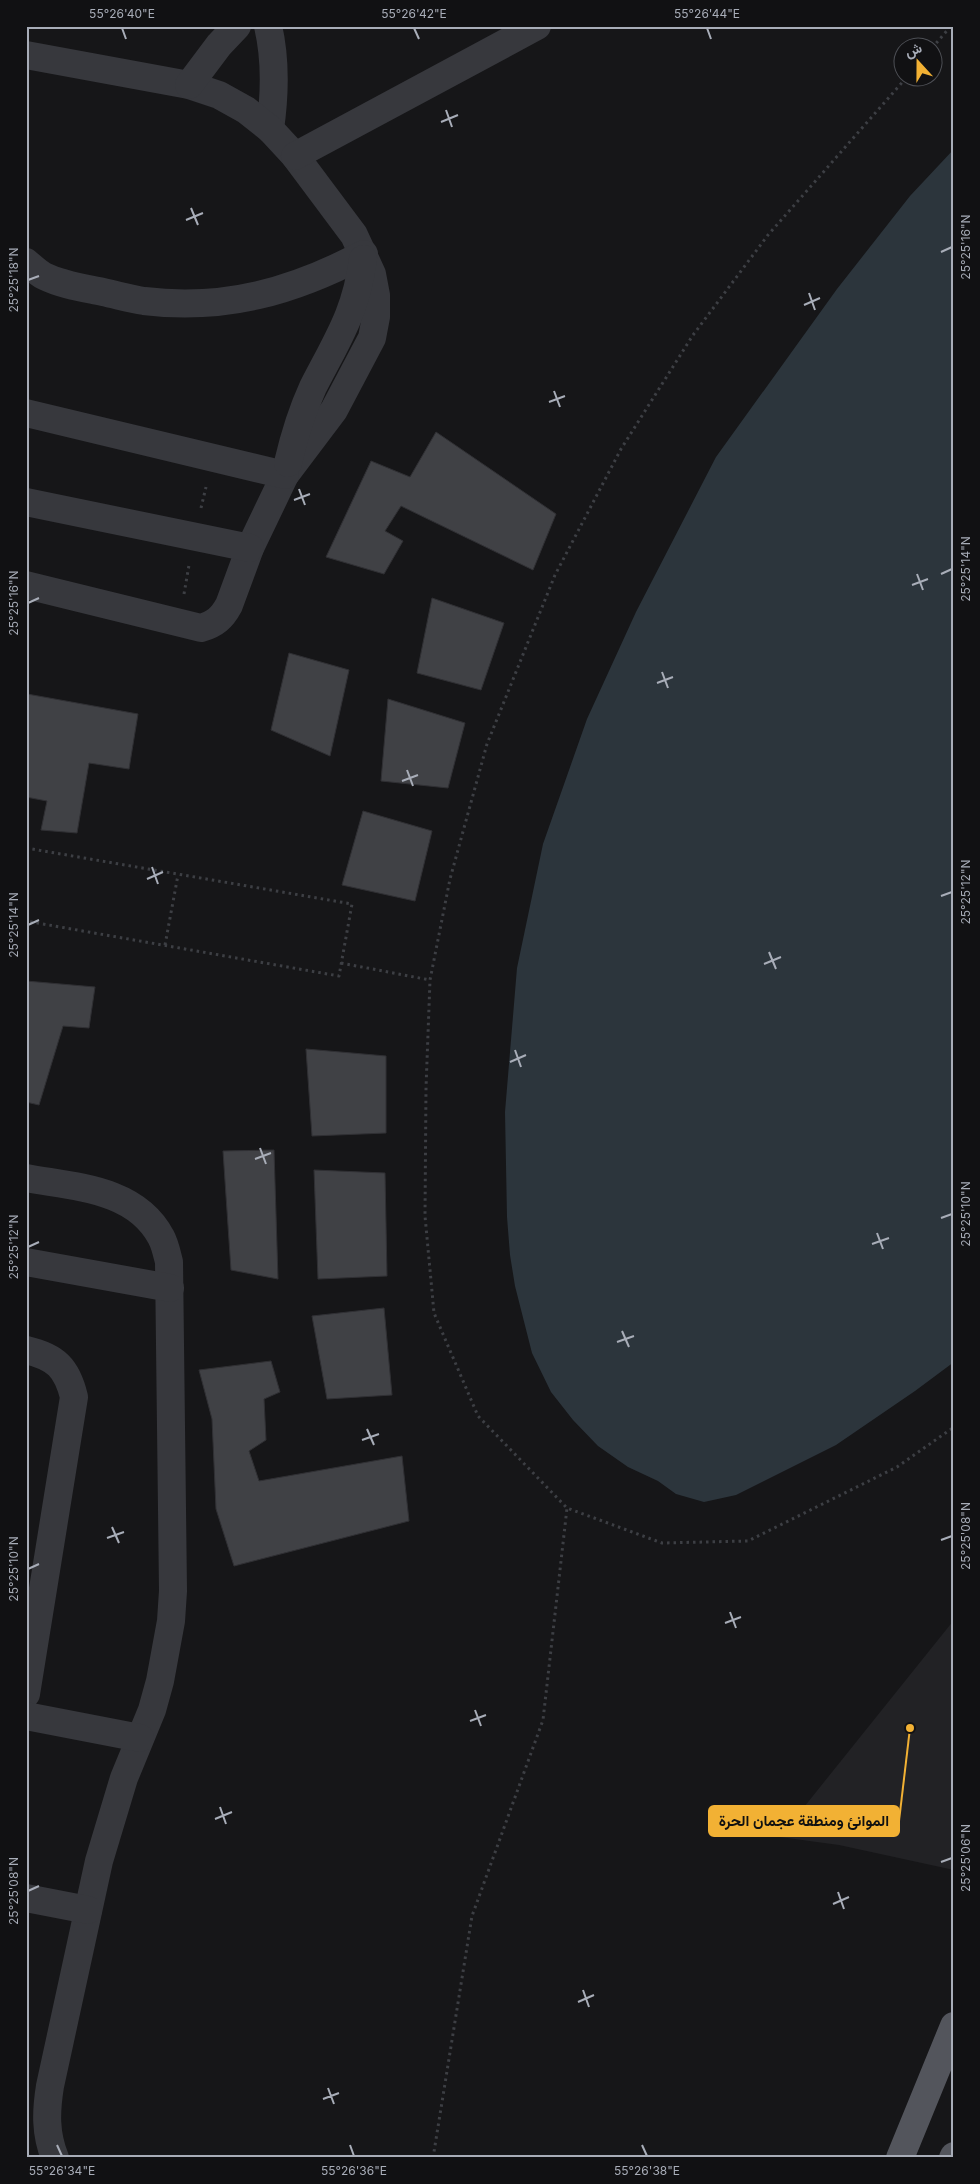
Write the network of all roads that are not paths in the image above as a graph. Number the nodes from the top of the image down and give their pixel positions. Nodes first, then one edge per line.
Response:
1 (237, 26) edge
2 (268, 26) edge
3 (537, 26) edge
4 (26, 55) edge
5 (189, 86) junction
6 (270, 129) junction
7 (295, 156) junction
8 (364, 254) junction
9 (26, 262) edge
10 (26, 413) edge
11 (285, 475) junction
12 (26, 502) edge
13 (250, 548) junction
14 (26, 585) edge
15 (26, 1178) edge
16 (26, 1262) edge
17 (170, 1288) junction
18 (26, 1350) edge
19 (26, 1694) edge
20 (26, 1716) edge
21 (140, 1738) junction
22 (26, 1898) edge
23 (88, 1910) junction
24 (954, 2026) edge
25 (55, 2158) edge
26 (900, 2158) edge

1 - 5 street
2 - 6 street
3 - 7 street
4 - 5 street
5 - 6 street
6 - 7 street
7 - 8 street
8 - 9 street
8 - 11 street
10 - 11 street
11 - 13 street
12 - 13 street
13 - 14 street
15 - 17 street
16 - 17 street
17 - 21 street
18 - 19 street
20 - 21 street
21 - 23 street
22 - 23 street
23 - 25 street
24 - 26 main road

